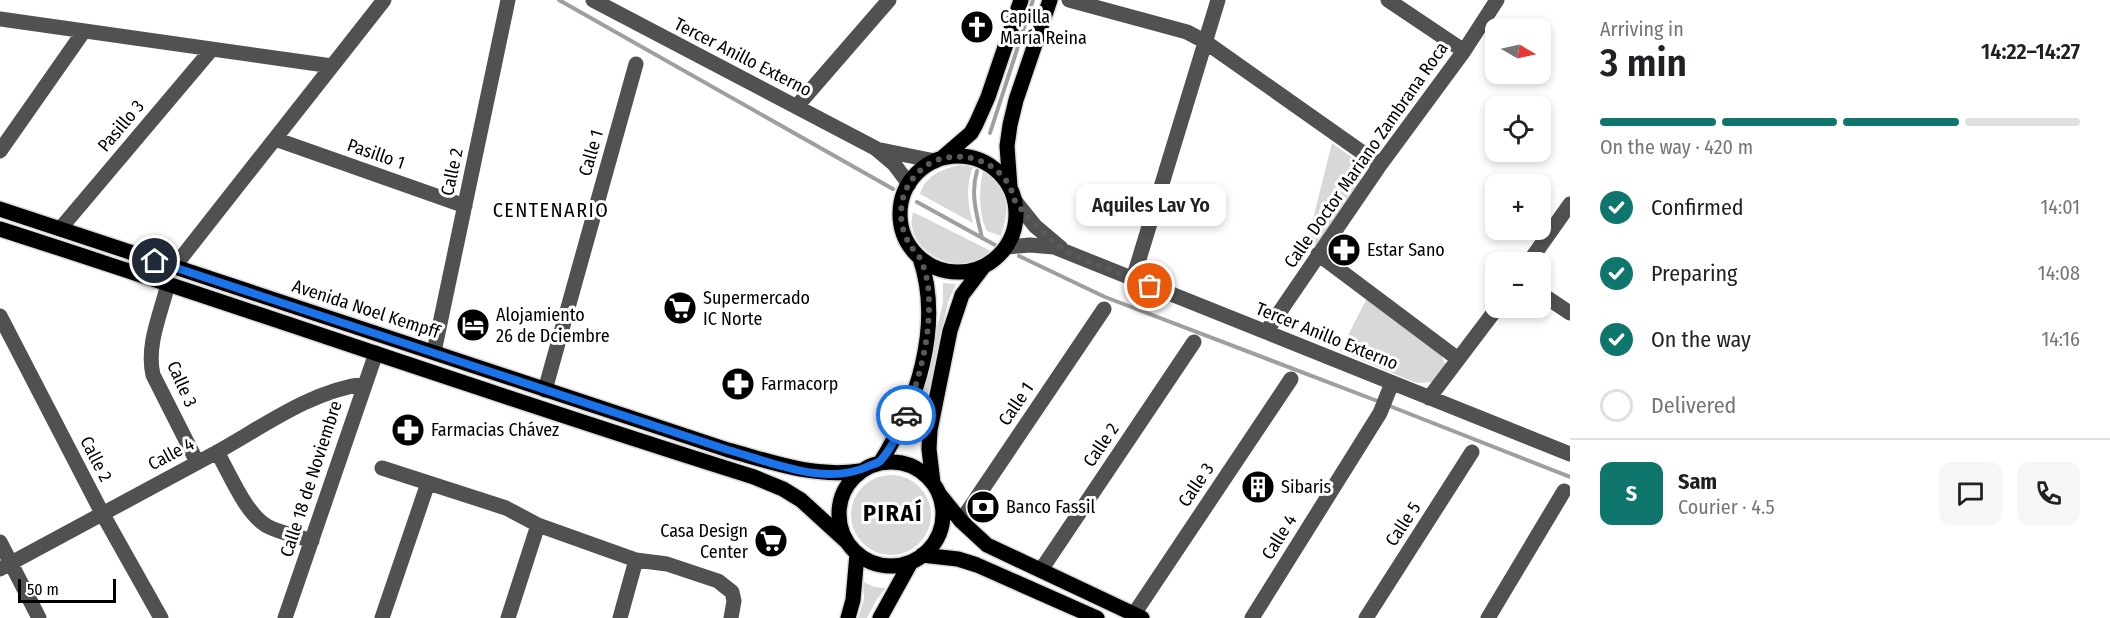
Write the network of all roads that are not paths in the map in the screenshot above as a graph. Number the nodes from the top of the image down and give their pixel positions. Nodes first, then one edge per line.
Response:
1 (384, 0) edge
2 (508, 0) edge
3 (593, 0) edge
4 (889, 0) edge
5 (1020, 0) edge
6 (1050, 0) edge
7 (1069, 0) edge
8 (1218, 0) edge
9 (1388, 0) edge
10 (1497, 0) edge
11 (0, 19) edge
12 (84, 31) junction
13 (1204, 41) junction
14 (212, 49) junction
15 (1464, 51) junction
16 (636, 64) dead end
17 (332, 66) junction
18 (796, 106) junction
19 (275, 139) junction
20 (875, 148) junction
21 (0, 151) edge
22 (939, 159) junction
23 (1380, 165) junction
24 (909, 184) junction
25 (1013, 194) junction
26 (1570, 204) edge
27 (465, 206) junction
28 (0, 208) edge
29 (0, 229) edge
30 (60, 229) junction
31 (1006, 247) junction
32 (1536, 252) edge
33 (1069, 253) junction
34 (1318, 254) junction
35 (81, 255) junction
36 (920, 258) junction
37 (984, 266) junction
38 (174, 267) junction
39 (1133, 279) junction
40 (168, 284) junction
41 (1551, 300) edge
42 (296, 306) junction
43 (1104, 309) dead end
44 (1570, 313) edge
45 (0, 316) edge
46 (1489, 318) edge
47 (1266, 332) junction
48 (1194, 342) dead end
49 (434, 352) junction
50 (379, 354) junction
51 (1458, 359) junction
52 (1291, 379) dead end
53 (518, 380) junction
54 (363, 384) junction
55 (467, 384) junction
56 (1391, 386) junction
57 (545, 390) junction
58 (1430, 398) junction
59 (218, 452) junction
60 (1472, 452) dead end
61 (1570, 454) edge
62 (197, 462) junction
63 (880, 462) junction
64 (382, 468) dead end
65 (860, 471) junction
66 (428, 483) junction
67 (935, 487) junction
68 (1564, 491) dead end
69 (102, 513) junction
70 (961, 522) junction
71 (538, 525) junction
72 (312, 541) junction
73 (0, 542) edge
74 (847, 542) junction
75 (857, 554) junction
76 (917, 558) junction
77 (636, 560) junction
78 (6, 566) edge
79 (1041, 570) junction
80 (1080, 609) junction
81 (1133, 617) edge
82 (39, 618) edge
83 (162, 618) edge
84 (285, 618) edge
85 (382, 618) edge
86 (508, 618) edge
87 (620, 618) edge
88 (731, 618) edge
89 (848, 618) edge
90 (880, 618) edge
91 (1097, 618) edge
92 (1252, 618) edge
93 (1366, 618) edge
94 (1488, 618) edge

1 - 17 street
2 - 27 street, Calle 2
3 - 18 street, Tercer Anillo Externo
4 - 18 street
5 - 22 main road
6 - 25 main road
7 - 13 street
8 - 13 street
9 - 15 street
10 - 15 street, Calle Doctor Mariano Zambrana Roca
11 - 12 street
12 - 14 street
12 - 21 street
13 - 23 street
13 - 39 street
14 - 17 street
14 - 30 street, Pasillo 3
15 - 23 street, Calle Doctor Mariano Zambrana Roca
16 - 57 street, Calle 1
17 - 19 street
18 - 20 street, Tercer Anillo Externo
19 - 27 street, Pasillo 1
19 - 38 street
20 - 22 street, Tercer Anillo Externo
20 - 24 street, Tercer Anillo Externo
22 - 24 main road
22 - 25 main road
23 - 34 street, Calle Doctor Mariano Zambrana Roca
24 - 36 main road
25 - 31 main road
25 - 33 street, Tercer Anillo Externo
26 - 32 street
27 - 49 street, Calle 2
28 - 30 main road, Avenida Noel Kempff
29 - 35 main road
30 - 38 main road, Avenida Noel Kempff
31 - 33 street, Tercer Anillo Externo
31 - 37 main road
33 - 39 street, Tercer Anillo Externo
34 - 47 street, Calle Doctor Mariano Zambrana Roca
34 - 51 street
35 - 38 main road
35 - 40 main road
36 - 37 main road
36 - 63 main road
37 - 67 main road
38 - 42 main road, Avenida Noel Kempff
39 - 47 street, Tercer Anillo Externo
40 - 42 main road
40 - 50 main road
40 - 62 street, Calle 3
41 - 44 street
42 - 49 main road, Avenida Noel Kempff
43 - 70 street, Calle 1
45 - 69 street, Calle 2
46 - 51 street
47 - 56 street, Tercer Anillo Externo
48 - 79 street, Calle 2
49 - 50 main road
49 - 53 main road, Avenida Noel Kempff
50 - 54 street, Calle 18 de Noviembre
50 - 55 main road
51 - 58 street
52 - 81 street, Calle 3
53 - 55 main road
53 - 57 main road, Avenida Noel Kempff
54 - 59 street, Calle 4
54 - 72 street, Calle 18 de Noviembre
55 - 74 main road
56 - 58 street, Tercer Anillo Externo
56 - 92 street, Calle 4
57 - 65 main road, Avenida Noel Kempff
58 - 61 street, Tercer Anillo Externo
59 - 62 street, Calle 4
59 - 72 street
60 - 93 street, Calle 5
62 - 69 street, Calle 4
63 - 65 main road
63 - 67 main road
64 - 66 street
65 - 74 main road
66 - 71 street
66 - 85 street
67 - 70 main road
67 - 76 main road
68 - 94 street
69 - 78 street, Calle 4
69 - 83 street, Calle 2
70 - 79 main road
71 - 77 street
71 - 86 street
72 - 84 street, Calle 18 de Noviembre
73 - 78 street
74 - 75 main road
75 - 76 main road
75 - 89 main road
76 - 80 main road
76 - 90 main road
77 - 87 street
77 - 88 street
78 - 82 street
79 - 81 main road
80 - 81 main road
80 - 91 main road

